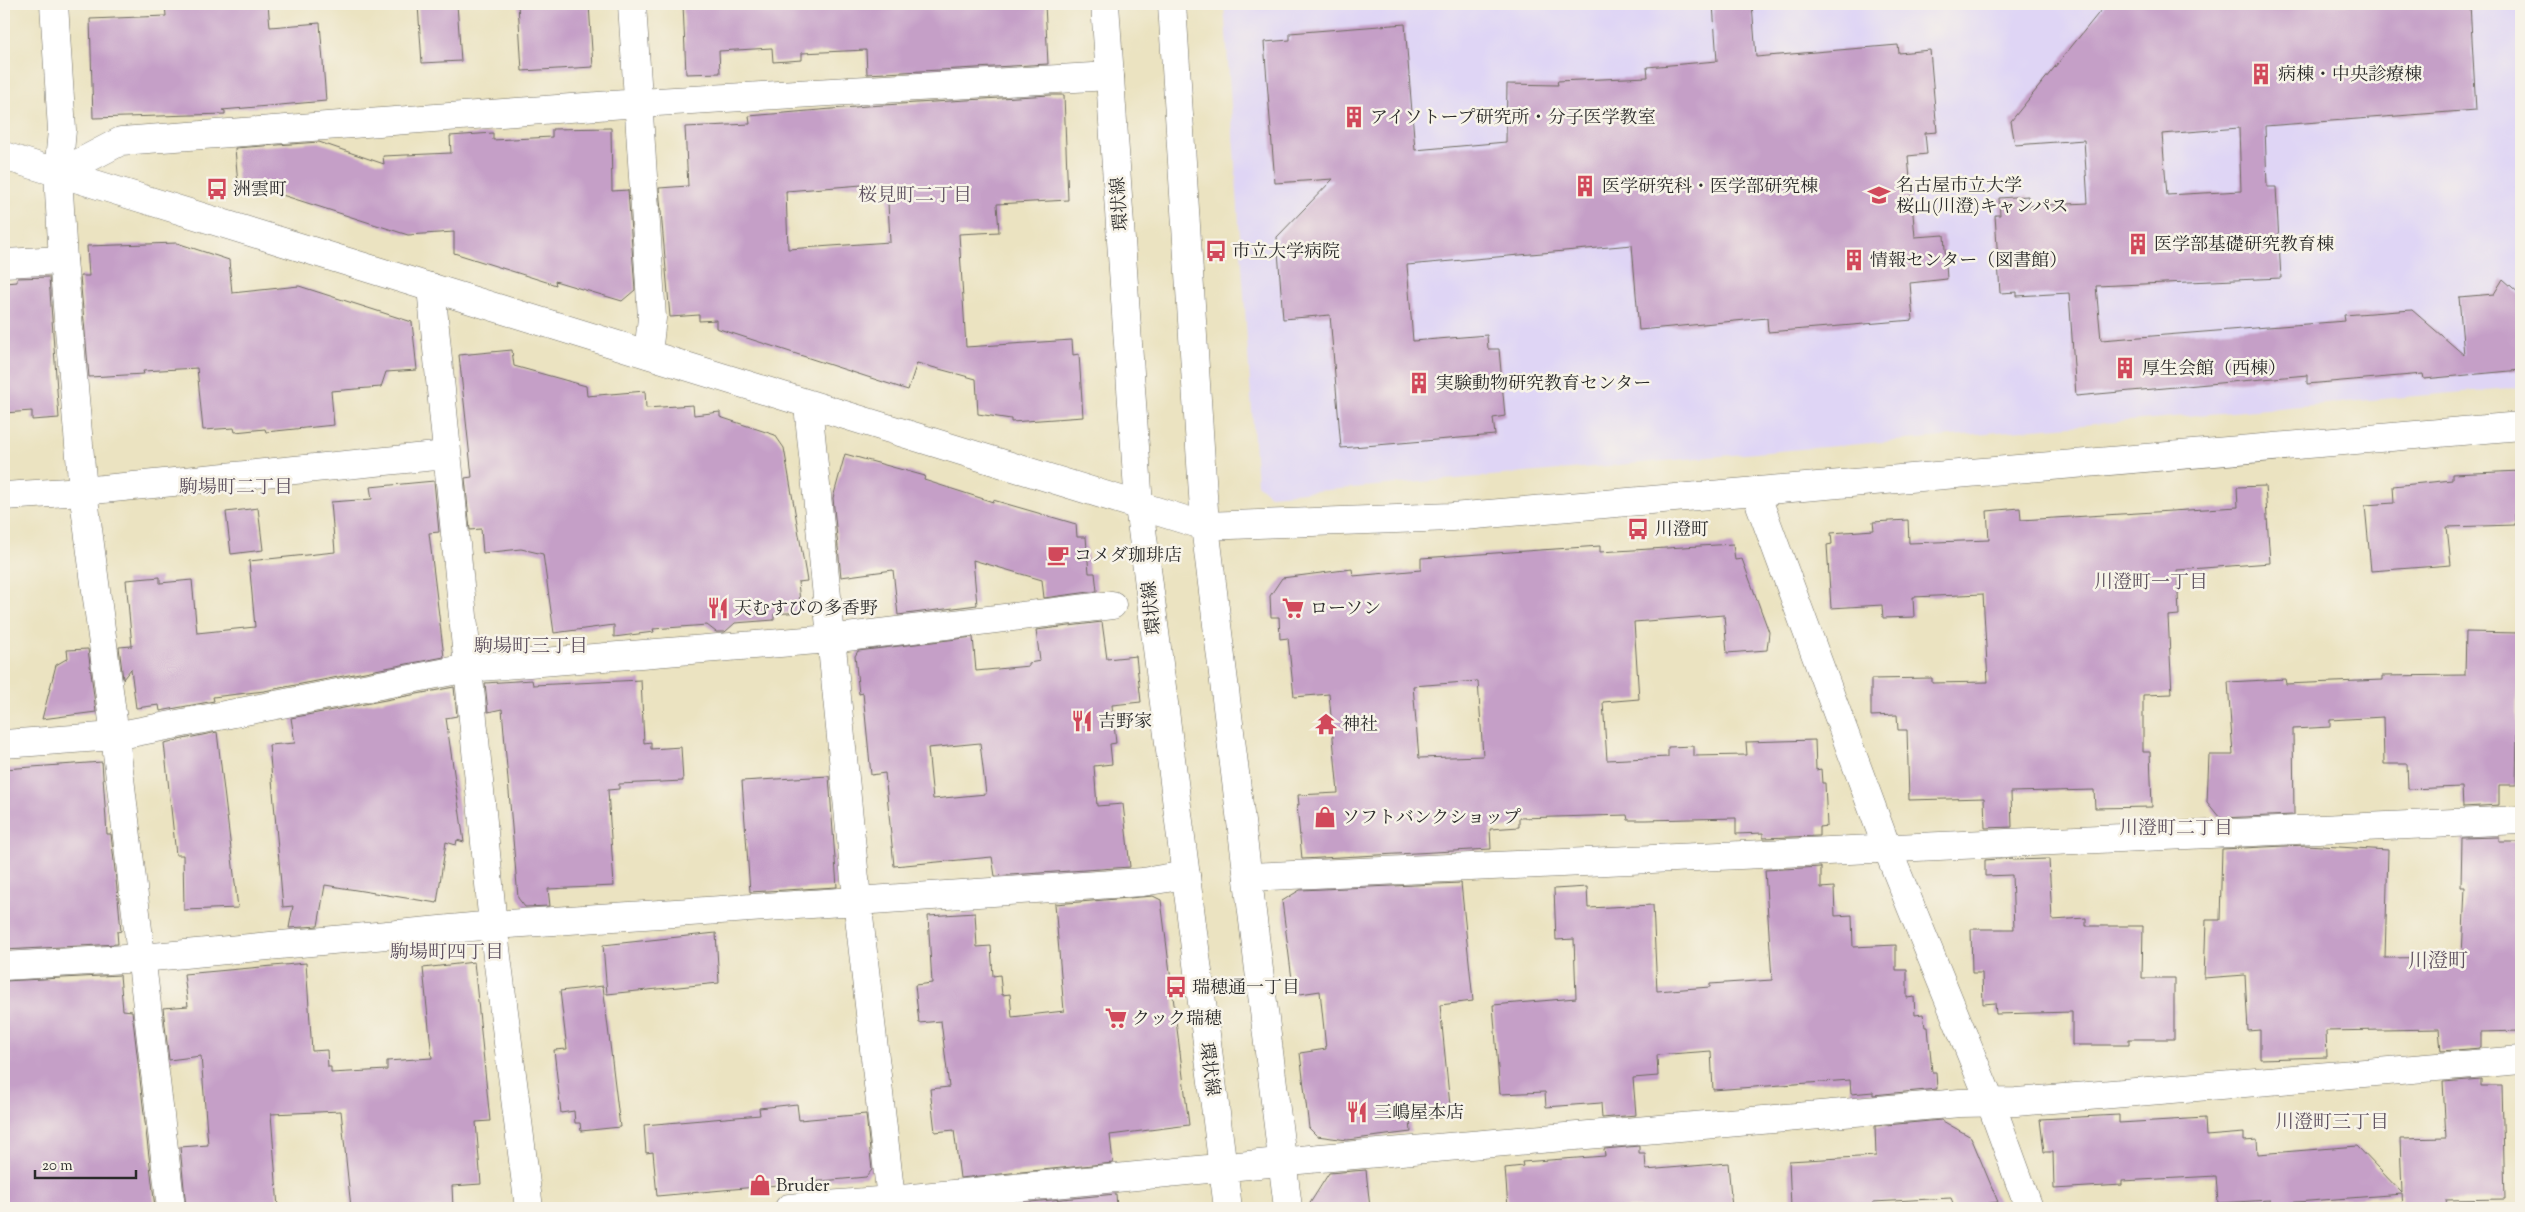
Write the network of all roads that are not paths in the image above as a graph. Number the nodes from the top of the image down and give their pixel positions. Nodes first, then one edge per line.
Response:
1 (54, 4) edge
2 (632, 4) edge
3 (1105, 4) edge
4 (1172, 4) edge
5 (1110, 76) junction
6 (640, 103) junction
7 (4, 156) edge
8 (58, 174) junction
9 (63, 260) junction
10 (4, 263) edge
11 (431, 287) junction
12 (648, 354) junction
13 (808, 404) junction
14 (2521, 426) edge
15 (446, 455) junction
16 (84, 491) junction
17 (1755, 491) junction
18 (4, 496) edge
19 (1139, 506) junction
20 (1205, 526) junction
21 (1112, 605) dead end
22 (830, 639) junction
23 (468, 668) junction
24 (115, 736) junction
25 (4, 744) edge
26 (2521, 820) edge
27 (1887, 848) junction
28 (1186, 875) junction
29 (1248, 877) junction
30 (857, 899) junction
31 (493, 925) junction
32 (142, 958) junction
33 (4, 966) edge
34 (2521, 1060) edge
35 (1990, 1101) junction
36 (1283, 1162) junction
37 (1223, 1168) junction
38 (892, 1204) edge
39 (171, 1208) edge
40 (529, 1208) edge
41 (789, 1208) edge
42 (1228, 1208) edge
43 (1288, 1208) edge
44 (2029, 1208) edge

1 - 8 street
2 - 6 street
3 - 5 street, 環状線
4 - 20 street
5 - 6 street
5 - 19 street, 環状線
6 - 8 street
6 - 12 street
7 - 8 street
8 - 9 street
8 - 11 street
9 - 10 street
9 - 16 street
11 - 12 street
11 - 15 street
12 - 13 street
13 - 19 street
13 - 22 street
14 - 17 street
15 - 16 street
15 - 23 street
16 - 18 street
16 - 24 street
17 - 20 street
17 - 27 street
19 - 20 street
19 - 28 street, 環状線
20 - 29 street
21 - 22 street
22 - 23 street
22 - 30 street
23 - 24 street
23 - 31 street
24 - 25 street
24 - 32 street
26 - 27 street
27 - 29 street
27 - 35 street
28 - 30 street
28 - 37 street, 環状線
29 - 36 street
30 - 31 street
30 - 38 street
31 - 32 street
31 - 40 street
32 - 33 street
32 - 39 street
34 - 35 street
35 - 36 street
35 - 44 street
36 - 37 street
36 - 43 street
37 - 38 street
37 - 42 street, 環状線
38 - 41 street

